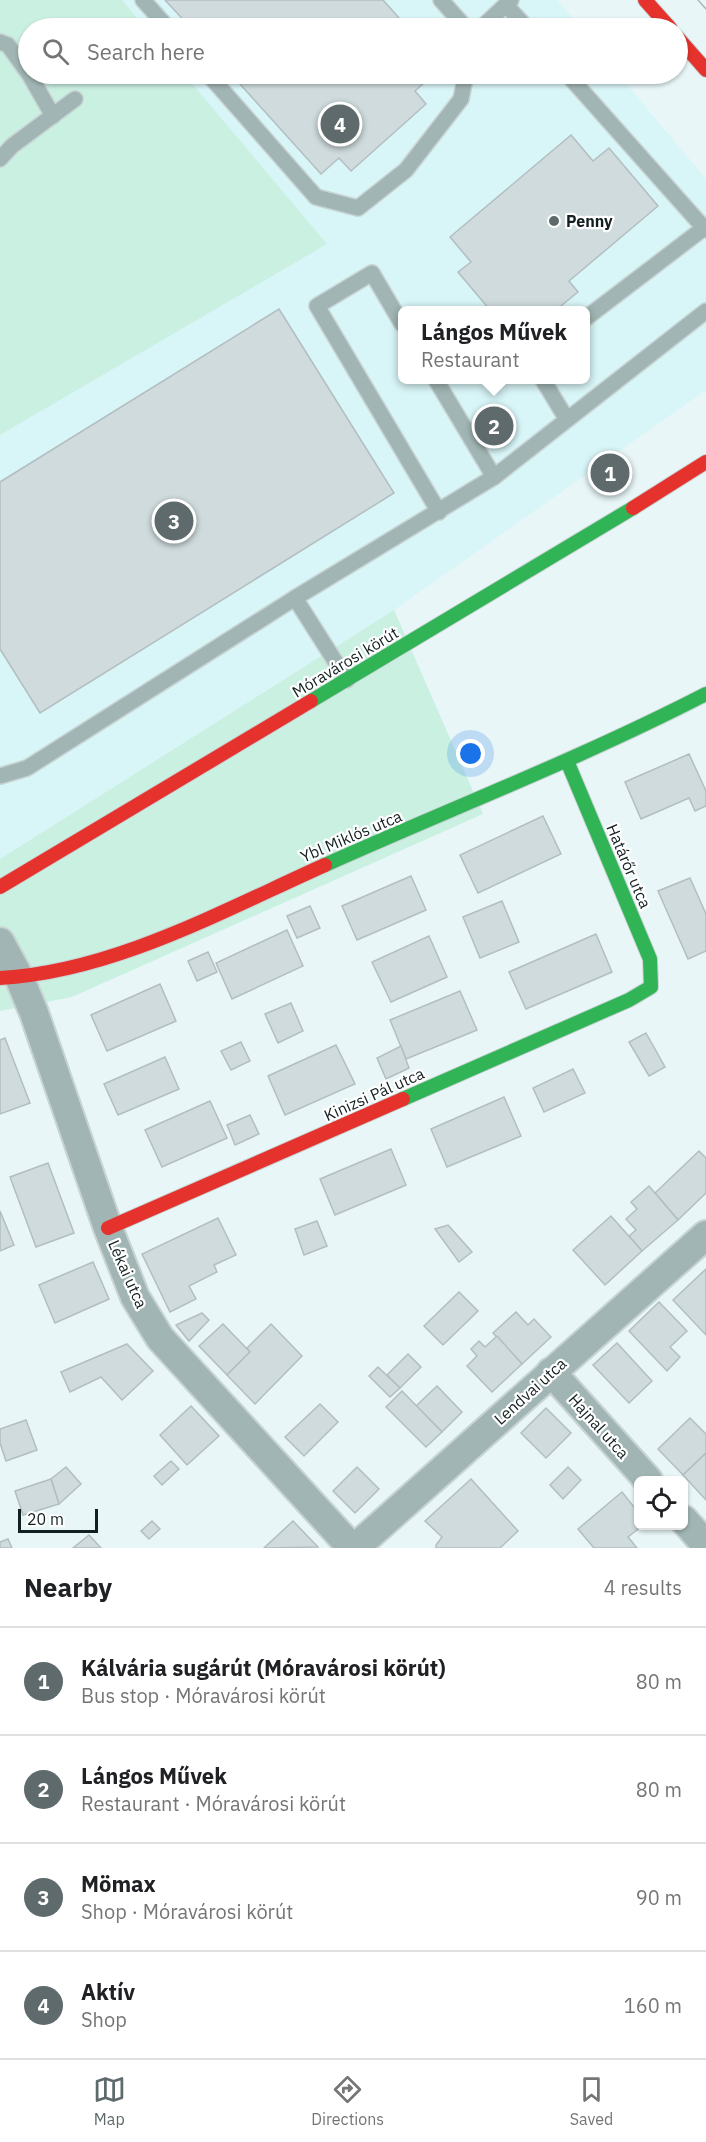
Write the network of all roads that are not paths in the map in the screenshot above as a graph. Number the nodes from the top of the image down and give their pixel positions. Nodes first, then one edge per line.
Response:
1 (143, 0) edge
2 (441, 0) edge
3 (645, 0) edge
4 (508, 2) edge
5 (159, 18) edge
6 (457, 18) edge
7 (491, 18) edge
8 (520, 18) edge
9 (661, 18) edge
10 (0, 42) edge
11 (688, 49) edge
12 (18, 59) edge
13 (706, 70) edge
14 (34, 84) edge
15 (217, 84) edge
16 (464, 84) edge
17 (576, 84) edge
18 (75, 99) dead end
19 (52, 116) junction
20 (0, 159) edge
21 (705, 229) edge
22 (706, 311) edge
23 (590, 314) edge
24 (398, 317) edge
25 (438, 384) edge
26 (545, 384) edge
27 (566, 418) junction
28 (706, 462) edge
29 (494, 477) junction
30 (439, 512) junction
31 (295, 598) junction
32 (347, 680) junction
33 (705, 697) edge
34 (567, 761) junction
35 (0, 776) edge
36 (0, 887) edge
37 (0, 942) edge
38 (10, 978) edge
39 (651, 987) joint
40 (108, 1228) junction
41 (706, 1235) edge
42 (551, 1372) junction
43 (644, 1476) edge
44 (688, 1525) edge
45 (706, 1545) edge
46 (353, 1548) edge

1 - 5 lane
2 - 6 lane
3 - 9 street
4 - 7 lane
4 - 8 lane
10 - 12 lane
11 - 13 street
14 - 19 lane
15 - 16 lane
17 - 21 lane
18 - 19 lane
19 - 20 lane
21 - 23 lane
22 - 27 lane
24 - 30 lane
25 - 29 lane
26 - 27 lane
27 - 29 lane
28 - 32 street, Móravárosi körút
29 - 30 lane
30 - 31 lane
31 - 32 lane
31 - 35 lane
32 - 36 street, Móravárosi körút
33 - 34 street, Ybl Miklós utca
34 - 38 street, Ybl Miklós utca
34 - 39 street, Határőr utca
37 - 38 street, Lékai utca
38 - 40 street, Lékai utca
39 - 40 street, Kinizsi Pál utca
40 - 46 street, Lékai utca
41 - 42 street, Lendvai utca
42 - 43 street, Hajnal utca
42 - 46 street, Lendvai utca
44 - 45 street

